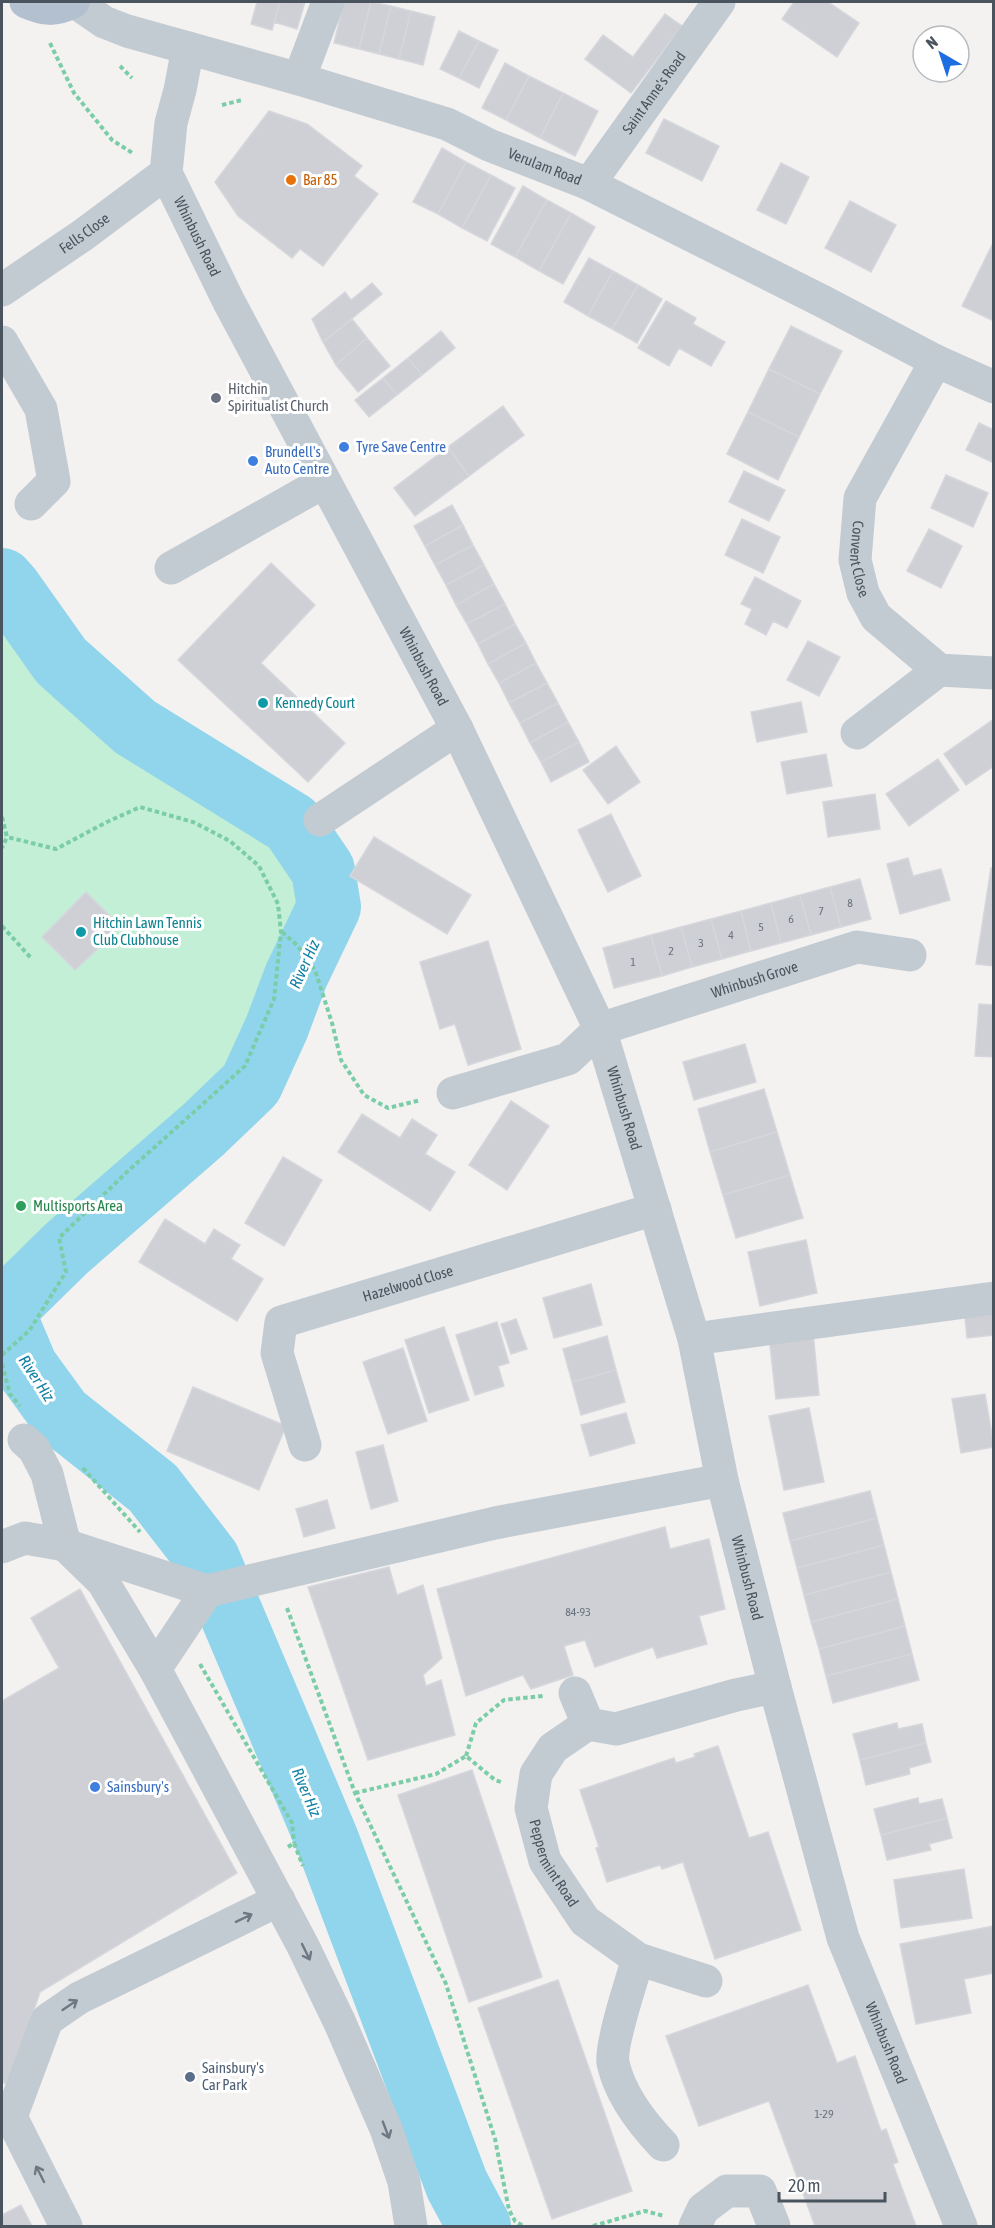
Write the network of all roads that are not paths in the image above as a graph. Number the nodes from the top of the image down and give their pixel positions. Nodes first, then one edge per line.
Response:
1 (26, 2) edge
2 (74, 2) edge
3 (328, 2) edge
4 (719, 2) edge
5 (188, 48) junction
6 (299, 79) junction
7 (166, 173) junction
8 (590, 184) junction
9 (2, 290) edge
10 (2, 342) edge
11 (936, 361) junction
12 (993, 387) edge
13 (324, 482) junction
14 (30, 504) dead end
15 (171, 568) dead end
16 (939, 670) junction
17 (993, 673) edge
18 (457, 729) junction
19 (857, 733) dead end
20 (320, 820) dead end
21 (910, 956) dead end
22 (600, 1029) junction
23 (453, 1093) road end
24 (655, 1209) junction
25 (993, 1298) edge
26 (694, 1340) junction
27 (24, 1440) dead end
28 (305, 1445) dead end
29 (722, 1480) junction
30 (65, 1545) junction
31 (2, 1547) edge
32 (220, 1587) junction
33 (154, 1669) junction
34 (775, 1687) junction
35 (575, 1693) road end
36 (588, 1724) junction
37 (279, 1900) junction
38 (638, 1959) junction
39 (706, 1981) dead end
40 (663, 2145) dead end
41 (696, 2225) edge
42 (66, 2226) edge
43 (411, 2226) edge
44 (774, 2226) edge
45 (962, 2226) edge

1 - 2 main road
2 - 5 street, Verulam Road
3 - 6 street
4 - 8 street, Saint Anne's Road
5 - 6 street, Verulam Road
5 - 7 street
6 - 8 street, Verulam Road
7 - 9 street, Fells Close
7 - 13 street, Whinbush Road
8 - 11 street, Verulam Road
10 - 14 street
11 - 12 street, Verulam Road
11 - 16 street, Convent Close
13 - 15 street
13 - 18 street, Whinbush Road
16 - 17 street
16 - 19 street
18 - 20 street
18 - 22 street, Whinbush Road
21 - 22 street, Whinbush Grove
22 - 23 street
22 - 24 street, Whinbush Road
24 - 26 street, Whinbush Road
24 - 28 street, Hazelwood Close
25 - 26 street
26 - 29 street, Whinbush Road
27 - 30 street
29 - 32 street
29 - 34 street, Whinbush Road
30 - 31 street
30 - 32 street
30 - 33 street
32 - 33 street
33 - 37 street
34 - 36 street
34 - 45 street, Whinbush Road
35 - 36 street
36 - 38 street, Peppermint Road
42 -> 37 street
37 -> 43 street
38 - 39 street, Peppermint Road
38 - 40 street
41 - 44 street

